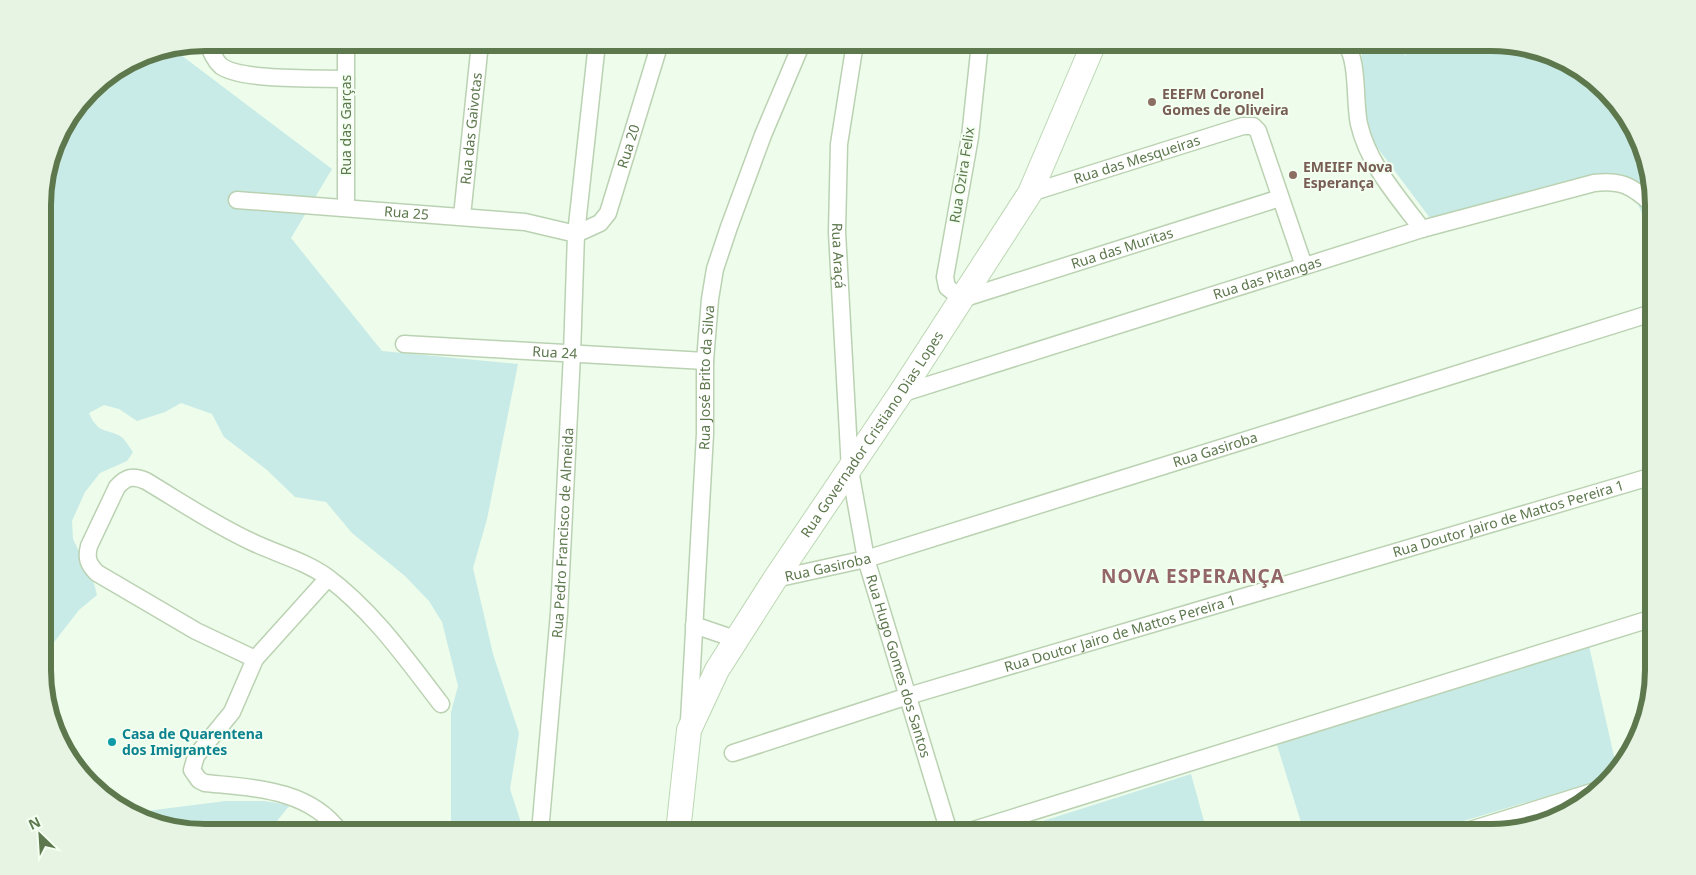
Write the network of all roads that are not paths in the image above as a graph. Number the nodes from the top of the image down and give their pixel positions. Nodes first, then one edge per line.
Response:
1 (854, 51) edge
2 (979, 51) edge
3 (1090, 51) edge
4 (1350, 51) edge
5 (212, 52) edge
6 (346, 52) edge
7 (479, 52) edge
8 (596, 52) edge
9 (657, 52) edge
10 (798, 52) edge
11 (346, 79) junction
12 (1030, 193) junction
13 (1644, 197) edge
14 (1280, 198) junction
15 (237, 200) dead end
16 (346, 207) junction
17 (462, 216) junction
18 (1422, 228) junction
19 (576, 234) junction
20 (1304, 266) junction
21 (962, 299) junction
22 (1645, 315) edge
23 (404, 344) dead end
24 (572, 354) junction
25 (705, 361) junction
26 (900, 394) junction
27 (850, 470) junction
28 (1645, 478) edge
29 (866, 559) junction
30 (328, 578) junction
31 (775, 579) junction
32 (1645, 620) edge
33 (694, 625) junction
34 (735, 639) junction
35 (256, 658) junction
36 (908, 696) junction
37 (442, 704) dead end
38 (689, 730) junction
39 (733, 753) dead end
40 (1578, 796) edge
41 (946, 823) edge
42 (995, 823) edge
43 (1493, 823) edge
44 (332, 824) edge
45 (541, 824) edge
46 (679, 824) edge

1 - 27 street, Rua Araçá
2 - 21 street, Rua Ozira Felix
3 - 12 street, Rua Governador Cristiano Dias Lopes
4 - 18 street
5 - 11 street
6 - 11 street, Rua das Garças
7 - 17 street, Rua das Gaivotas
8 - 19 street, Rua Pedro Francisco de Almeida
9 - 19 street, Rua 20
10 - 25 street, Rua José Brito da Silva
11 - 16 street, Rua das Garças
12 - 14 street, Rua das Mesqueiras
12 - 21 street, Rua Governador Cristiano Dias Lopes
13 - 18 street, Rua das Pitangas
14 - 20 street
14 - 21 street, Rua das Muritas
15 - 16 street, Rua 25
16 - 17 street, Rua 25
17 - 19 street, Rua 25
18 - 20 street, Rua das Pitangas
19 - 24 street, Rua Pedro Francisco de Almeida
20 - 26 street, Rua das Pitangas
21 - 26 street, Rua Governador Cristiano Dias Lopes
22 - 29 street, Rua Gasiroba
23 - 24 street, Rua 24
24 - 25 street, Rua 24
24 - 45 street, Rua Pedro Francisco de Almeida
25 - 33 street, Rua José Brito da Silva
26 - 27 street, Rua Governador Cristiano Dias Lopes
27 - 29 street, Rua Hugo Gomes dos Santos
27 - 31 street, Rua Governador Cristiano Dias Lopes
28 - 36 street, Rua Doutor Jairo de Mattos Pereira 1
29 - 31 street, Rua Gasiroba
29 - 36 street, Rua Hugo Gomes dos Santos
30 - 35 street
30 - 35 street
30 - 37 street
31 - 34 street, Rua Governador Cristiano Dias Lopes
32 - 42 street
33 - 34 street
33 - 38 street, Rua José Brito da Silva
34 - 38 street, Rua Governador Cristiano Dias Lopes
35 - 44 street
36 - 39 street, Rua Doutor Jairo de Mattos Pereira 1
36 - 41 street, Rua Hugo Gomes dos Santos
38 - 46 street, Rua Governador Cristiano Dias Lopes
40 - 43 street

